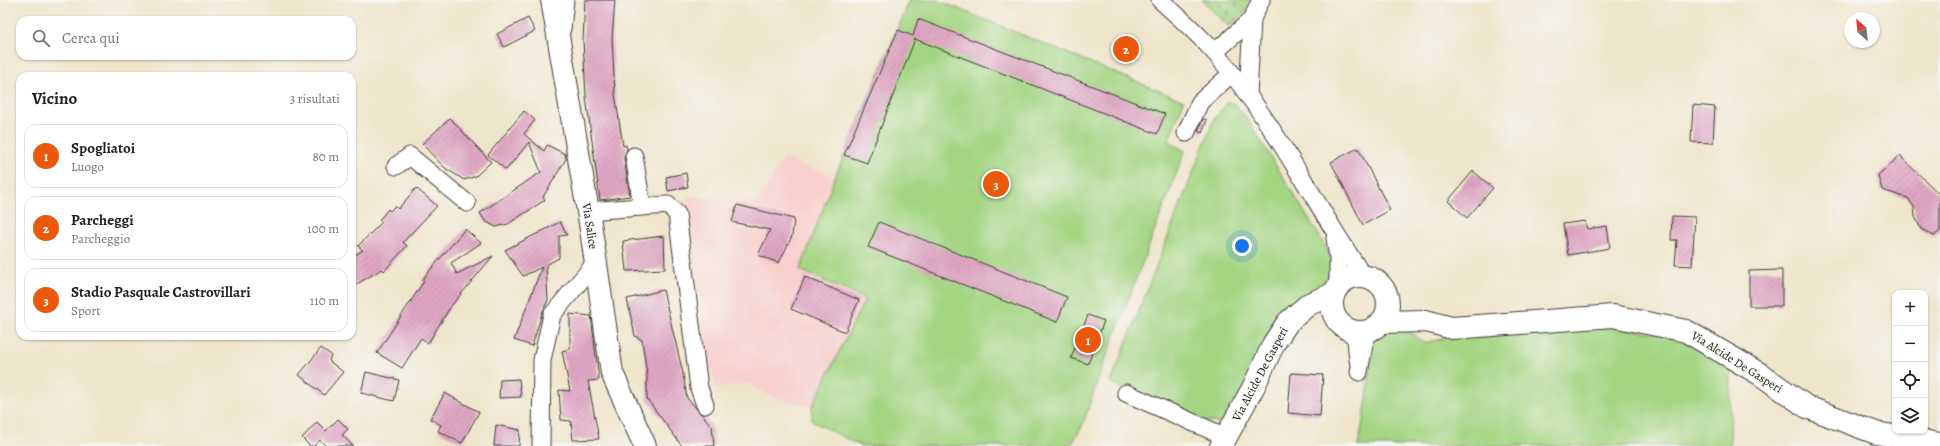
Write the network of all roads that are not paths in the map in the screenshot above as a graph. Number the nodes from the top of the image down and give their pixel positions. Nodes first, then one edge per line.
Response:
1 (552, 0) edge
2 (565, 0) edge
3 (1160, 0) edge
4 (1261, 0) edge
5 (1252, 19) junction
6 (560, 43) junction
7 (1215, 52) junction
8 (1231, 74) junction
9 (1248, 96) junction
10 (1186, 133) dead end
11 (634, 156) dead end
12 (396, 166) dead end
13 (467, 203) dead end
14 (642, 206) junction
15 (588, 211) junction
16 (1335, 234) junction
17 (596, 262) junction
18 (1363, 276) junction
19 (1386, 292) junction
20 (1335, 297) junction
21 (1426, 321) junction
22 (1368, 328) junction
23 (1126, 393) dead end
24 (705, 405) dead end
25 (1223, 442) edge
26 (1940, 444) edge
27 (540, 446) edge
28 (645, 446) edge

1 - 6 main road, Via Salice
2 - 6 street
3 - 7 street
4 - 5 street
5 - 7 street
5 - 9 street
6 - 15 main road, Via Salice
7 - 8 street
8 - 9 street
8 - 10 street
9 - 16 street
11 - 14 street
12 - 13 street
14 - 15 street
14 - 24 street
15 - 17 main road, Via Salice
16 - 18 street
16 - 20 street
17 - 27 street
17 - 28 main road, Via Salice
18 - 19 main road
18 - 20 main road
19 - 21 main road
19 - 22 main road
20 - 22 main road
20 - 25 main road, Via Alcide De Gasperi
21 - 22 main road, Via Alcide De Gasperi
21 - 26 main road, Via Alcide De Gasperi
23 - 25 street

